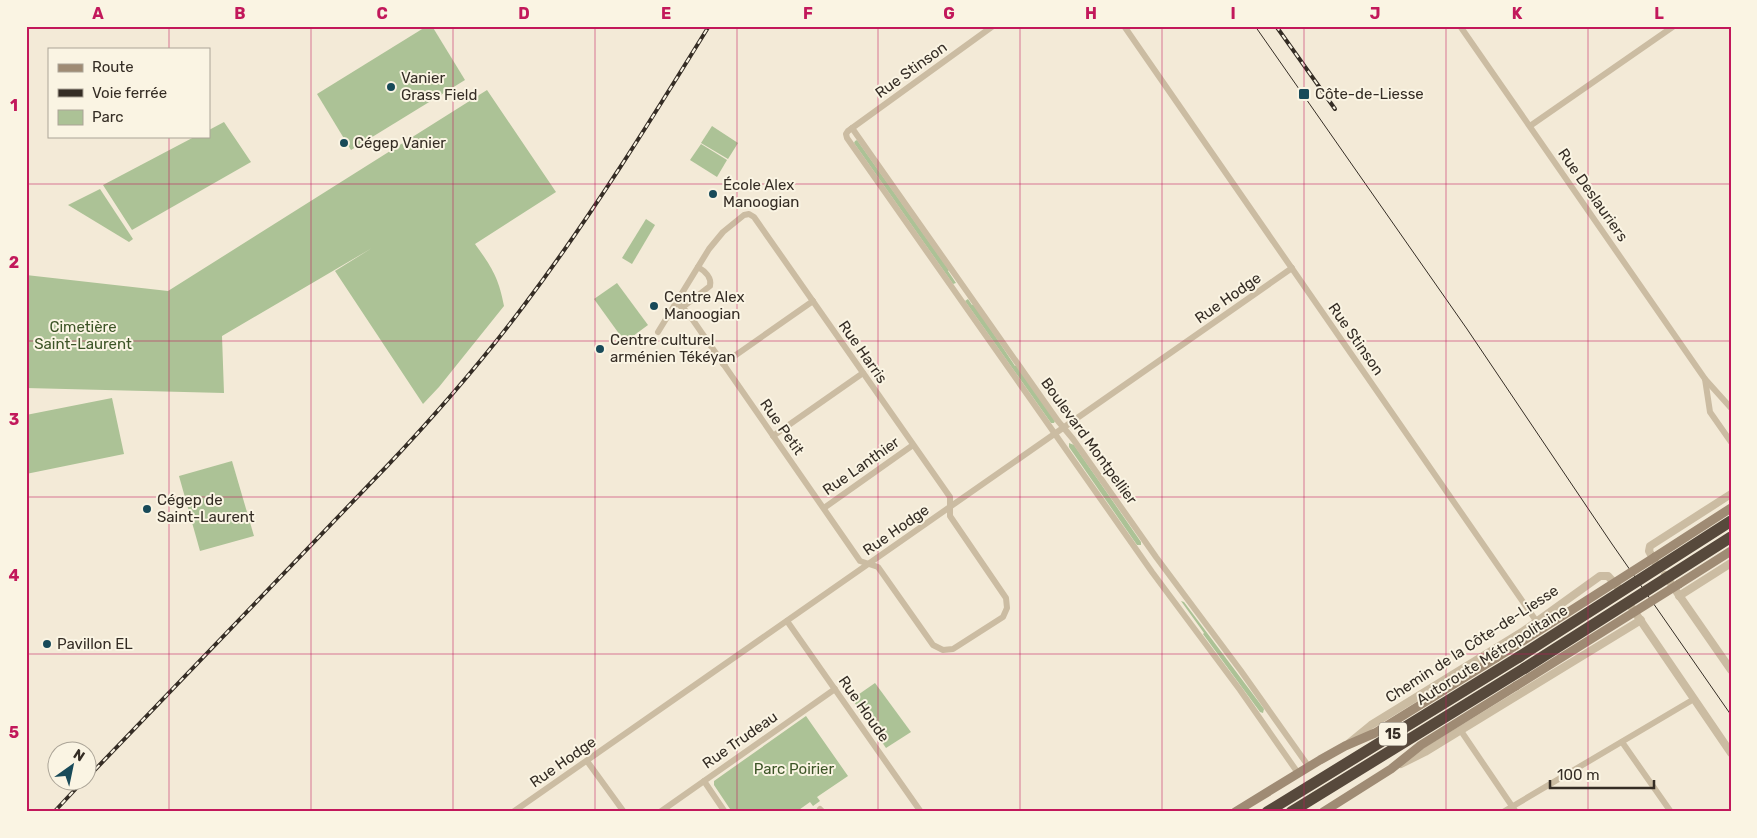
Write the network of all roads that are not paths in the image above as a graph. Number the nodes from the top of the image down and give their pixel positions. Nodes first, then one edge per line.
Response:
1 (993, 26) edge
2 (1124, 26) edge
3 (1460, 26) edge
4 (1674, 26) edge
5 (1530, 126) junction
6 (852, 128) junction
7 (846, 136) joint
8 (698, 267) junction
9 (1292, 268) junction
10 (813, 301) junction
11 (676, 302) junction
12 (683, 308) junction
13 (658, 332) dead end
14 (723, 364) junction
15 (863, 373) junction
16 (1705, 379) junction
17 (1731, 408) edge
18 (1064, 428) junction
19 (1056, 434) junction
20 (773, 436) junction
21 (1731, 442) edge
22 (913, 445) junction
23 (1731, 494) edge
24 (824, 508) junction
25 (950, 508) junction
26 (1731, 508) edge
27 (1731, 521) edge
28 (1731, 536) edge
29 (1731, 551) edge
30 (1731, 562) edge
31 (869, 564) junction
32 (1679, 596) junction
33 (1640, 620) junction
34 (787, 621) junction
35 (1536, 622) junction
36 (1563, 668) junction
37 (1730, 669) edge
38 (835, 689) junction
39 (1694, 699) junction
40 (1461, 731) junction
41 (1622, 742) junction
42 (1345, 746) junction
43 (1731, 753) edge
44 (587, 760) junction
45 (1308, 767) junction
46 (1391, 769) junction
47 (1298, 773) junction
48 (704, 781) junction
49 (1514, 809) edge
50 (513, 812) edge
51 (624, 812) edge
52 (660, 812) edge
53 (725, 812) edge
54 (920, 812) edge
55 (1235, 812) edge
56 (1267, 812) edge
57 (1291, 812) edge
58 (1323, 812) edge
59 (1503, 812) edge
60 (1671, 812) edge

1 - 6 street, Rue Stinson
2 - 9 street, Rue Stinson
3 - 5 street, Rue Deslauriers
4 - 5 street
5 - 16 street, Rue Deslauriers
6 - 7 street, Rue Stinson
6 - 18 street, Boulevard Montpellier
7 - 19 street, Boulevard Montpellier
8 - 10 street, Rue Harris
8 - 11 street
8 - 12 street
9 - 18 street, Rue Hodge
9 - 35 street, Rue Stinson
10 - 14 street
10 - 15 street, Rue Harris
11 - 12 street, Rue Petit
11 - 13 street
12 - 14 street, Rue Petit
14 - 20 street, Rue Petit
15 - 20 street
15 - 22 street, Rue Harris
16 - 17 street, Rue Deslauriers
16 - 21 street, Rue Deslauriers
18 - 19 street, Rue Hodge
18 - 45 street, Boulevard Montpellier
19 - 25 street, Rue Hodge
19 - 47 street, Boulevard Montpellier
20 - 24 street, Rue Petit
22 - 24 street, Rue Lanthier
22 - 25 street, Rue Harris
23 - 32 street
24 - 31 street, Rue Petit
25 - 31 street, Rue Hodge
25 - 31 street, Rue Harris
26 - 42 main road, Chemin de la Côte-de-Liesse, bridge
27 - 56 highway, Autoroute Métropolitaine / 15, bridge
28 - 57 highway, Autoroute Métropolitaine / 15, bridge
29 - 46 main road, bridge
30 - 32 street
31 - 34 street, Rue Hodge
32 - 37 street
33 - 35 street, Chemin de la Côte-de-Liesse
33 - 36 street
33 - 39 street
34 - 38 street, Rue Houde
34 - 44 street, Rue Hodge
35 - 36 street, Rue Stinson
35 - 42 street, Chemin de la Côte-de-Liesse
36 - 40 street
38 - 48 street, Rue Trudeau
38 - 54 street, Rue Houde
39 - 41 street
39 - 43 street
40 - 46 street
40 - 49 street
41 - 49 street
41 - 60 street
42 - 45 main road, Chemin de la Côte-de-Liesse
44 - 50 street, Rue Hodge
44 - 51 street
45 - 47 main road, Chemin de la Côte-de-Liesse
46 - 58 main road
47 - 55 main road, Chemin de la Côte-de-Liesse
48 - 52 street, Rue Trudeau
48 - 53 street
49 - 59 street

